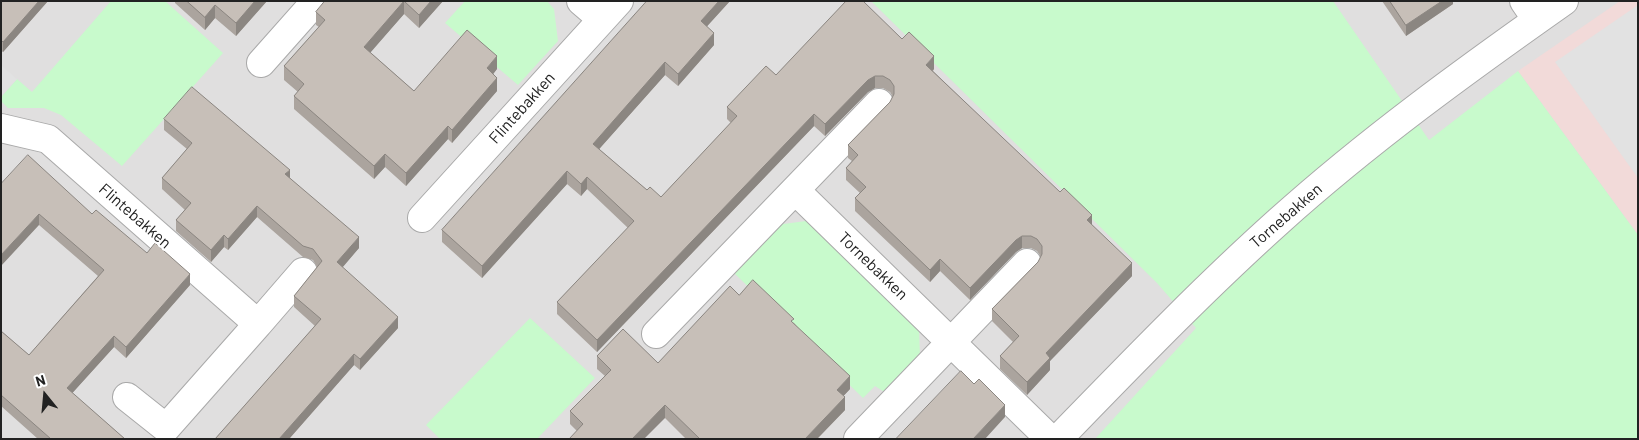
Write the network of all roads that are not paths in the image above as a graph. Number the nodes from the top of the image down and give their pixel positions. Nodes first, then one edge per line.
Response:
1 (316, 1) edge
2 (581, 1) edge
3 (1564, 1) edge
4 (610, 10) edge
5 (1531, 11) edge
6 (261, 63) dead end
7 (879, 103) dead end
8 (1, 128) edge
9 (794, 190) junction
10 (422, 218) dead end
11 (1027, 263) dead end
12 (303, 272) dead end
13 (258, 324) junction
14 (656, 334) dead end
15 (952, 342) junction
16 (127, 397) dead end
17 (858, 439) edge
18 (1050, 439) edge
19 (1058, 439) edge

1 - 6 street
2 - 4 street, Flintebakken
3 - 5 street, Tornebakken
4 - 10 street, Flintebakken
5 - 19 street, Tornebakken
7 - 9 street
8 - 13 street, Flintebakken
9 - 14 street
9 - 15 street, Tornebakken
11 - 15 street
12 - 13 street
13 - 16 street
15 - 17 street
15 - 18 street, Tornebakken

